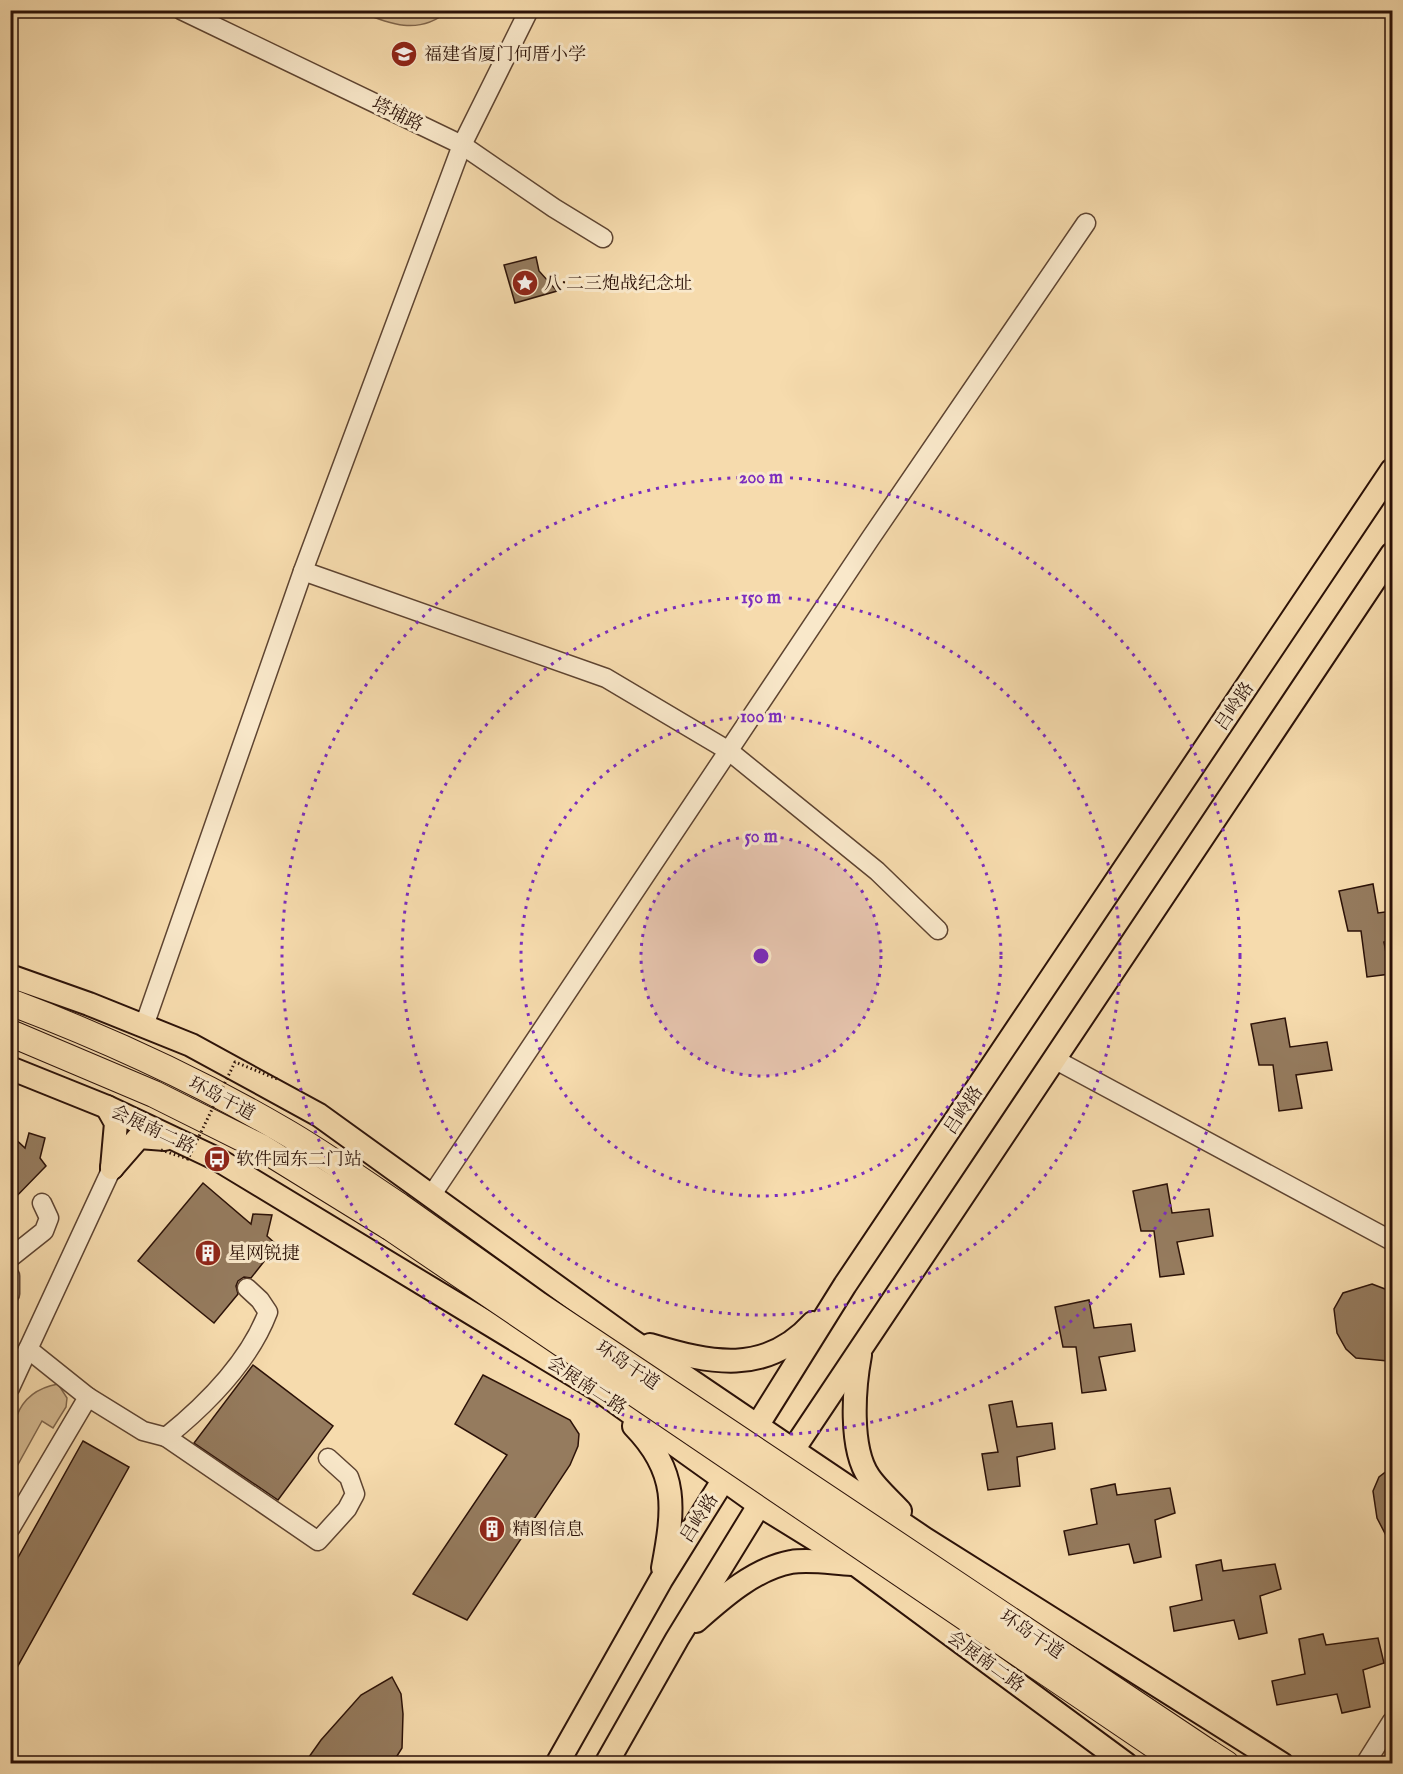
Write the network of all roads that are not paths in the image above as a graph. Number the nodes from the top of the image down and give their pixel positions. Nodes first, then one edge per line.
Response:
1 (181, 10) edge
2 (529, 10) edge
3 (462, 145) junction
4 (1086, 223) dead end
5 (603, 238) dead end
6 (1392, 471) edge
7 (1392, 554) edge
8 (303, 571) junction
9 (729, 751) junction
10 (938, 930) dead end
11 (10, 976) edge
12 (10, 1002) edge
13 (144, 1026) junction
14 (10, 1033) edge
15 (1054, 1059) junction
16 (10, 1068) edge
17 (107, 1107) junction
18 (167, 1145) junction
19 (112, 1168) junction
20 (431, 1196) junction
21 (42, 1203) dead end
22 (395, 1217) junction
23 (1392, 1241) edge
24 (10, 1258) edge
25 (10, 1276) edge
26 (845, 1285) junction
27 (247, 1288) dead end
28 (10, 1293) edge
29 (628, 1338) junction
30 (863, 1344) junction
31 (28, 1349) junction
32 (10, 1388) edge
33 (600, 1391) junction
34 (88, 1397) junction
35 (757, 1425) junction
36 (166, 1437) junction
37 (793, 1450) junction
38 (328, 1458) dead end
39 (723, 1479) junction
40 (758, 1504) junction
41 (10, 1529) edge
42 (925, 1539) junction
43 (855, 1564) junction
44 (661, 1580) junction
45 (677, 1639) junction
46 (1392, 1721) edge
47 (1217, 1758) edge
48 (557, 1764) edge
49 (606, 1764) edge
50 (1126, 1764) edge
51 (1182, 1764) edge
52 (1282, 1764) edge
53 (1365, 1764) edge

1 - 3 street, 塔埔路
2 - 3 street
3 - 5 street, 塔埔路
3 - 8 street
4 - 9 street
6 - 26 main road, 吕岭路
7 - 15 main road
8 - 9 street
8 - 13 street
9 - 10 street
9 - 20 street
11 - 13 main road
12 - 22 highway, 环岛干道
13 - 20 main road
14 - 22 highway, 环岛干道
15 - 23 street
15 - 30 main road
16 - 17 main road, 会展南二路
17 - 18 main road, 会展南二路
17 - 19 main road
18 - 19 main road
18 - 33 main road, 会展南二路
19 - 31 street
20 - 29 main road
21 - 24 street
22 - 47 highway, 环岛干道, bridge
22 - 51 highway, 环岛干道, bridge
25 - 28 street
26 - 29 main road
26 - 35 main road, 吕岭路
27 - 36 street
29 - 33 main road
29 - 35 main road
30 - 37 main road
30 - 42 main road
31 - 32 street
31 - 34 street
33 - 39 main road, 会展南二路
33 - 44 main road
34 - 36 street
34 - 41 street
35 - 37 main road
35 - 39 main road, 吕岭路
36 - 38 street
37 - 40 main road
37 - 42 main road
39 - 40 main road, 会展南二路
39 - 44 main road, 吕岭路
40 - 43 main road, 会展南二路
40 - 45 main road
42 - 52 main road
43 - 45 main road
43 - 50 main road, 会展南二路
44 - 48 main road, 吕岭路
45 - 49 main road
46 - 53 street

